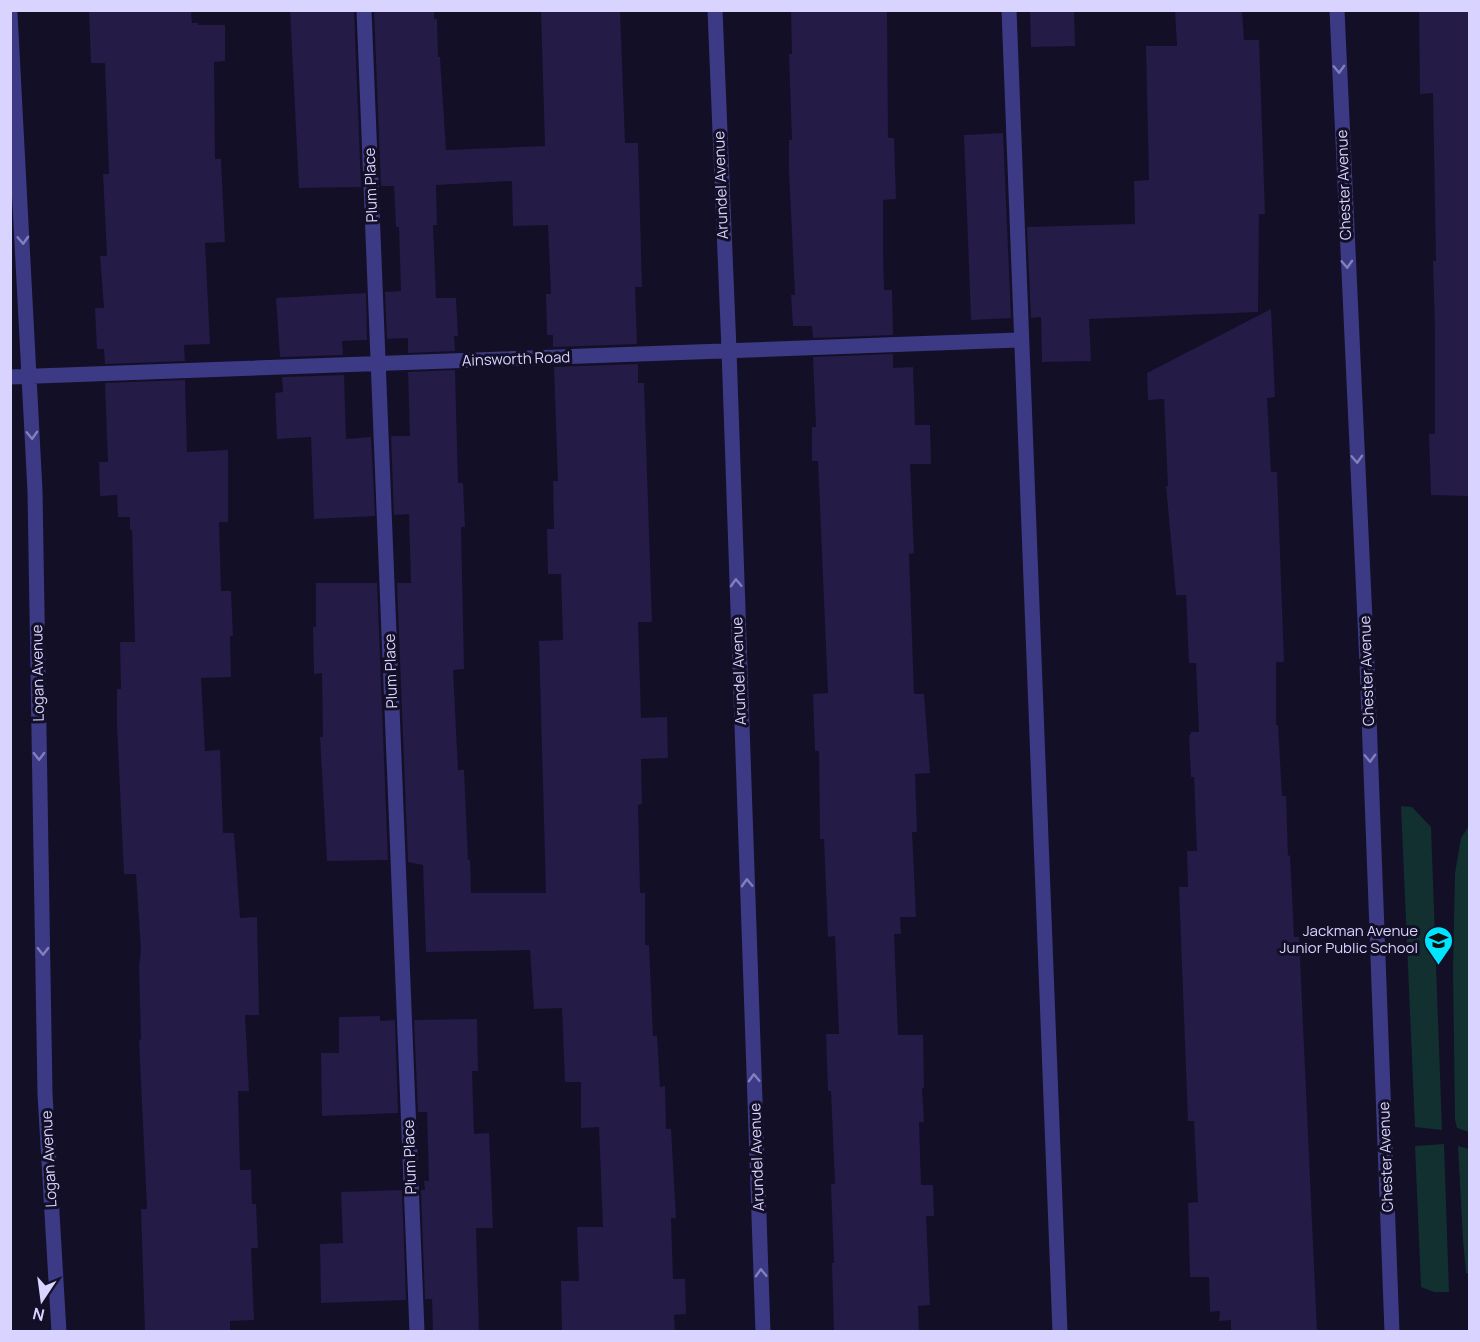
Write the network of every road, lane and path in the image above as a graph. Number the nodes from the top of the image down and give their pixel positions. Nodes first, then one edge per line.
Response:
1 (364, 10) edge
2 (715, 10) edge
3 (1009, 10) edge
4 (1337, 10) edge
5 (10, 14) edge
6 (1021, 340) junction
7 (729, 350) junction
8 (378, 364) junction
9 (10, 377) edge
10 (30, 377) junction
11 (59, 1332) edge
12 (417, 1332) edge
13 (763, 1332) edge
14 (1060, 1332) edge
15 (1392, 1332) edge

1 - 8 street, Plum Place
2 - 7 street, Arundel Avenue
3 - 6 street
4 -> 15 street, Chester Avenue
5 -> 10 street, Logan Avenue
6 - 7 street, Ainsworth Road
6 - 14 street
7 - 8 street, Ainsworth Road
13 -> 7 street, Arundel Avenue
8 - 10 street, Ainsworth Road
8 - 12 street, Plum Place
9 - 10 street, Ainsworth Road
10 -> 11 street, Logan Avenue

